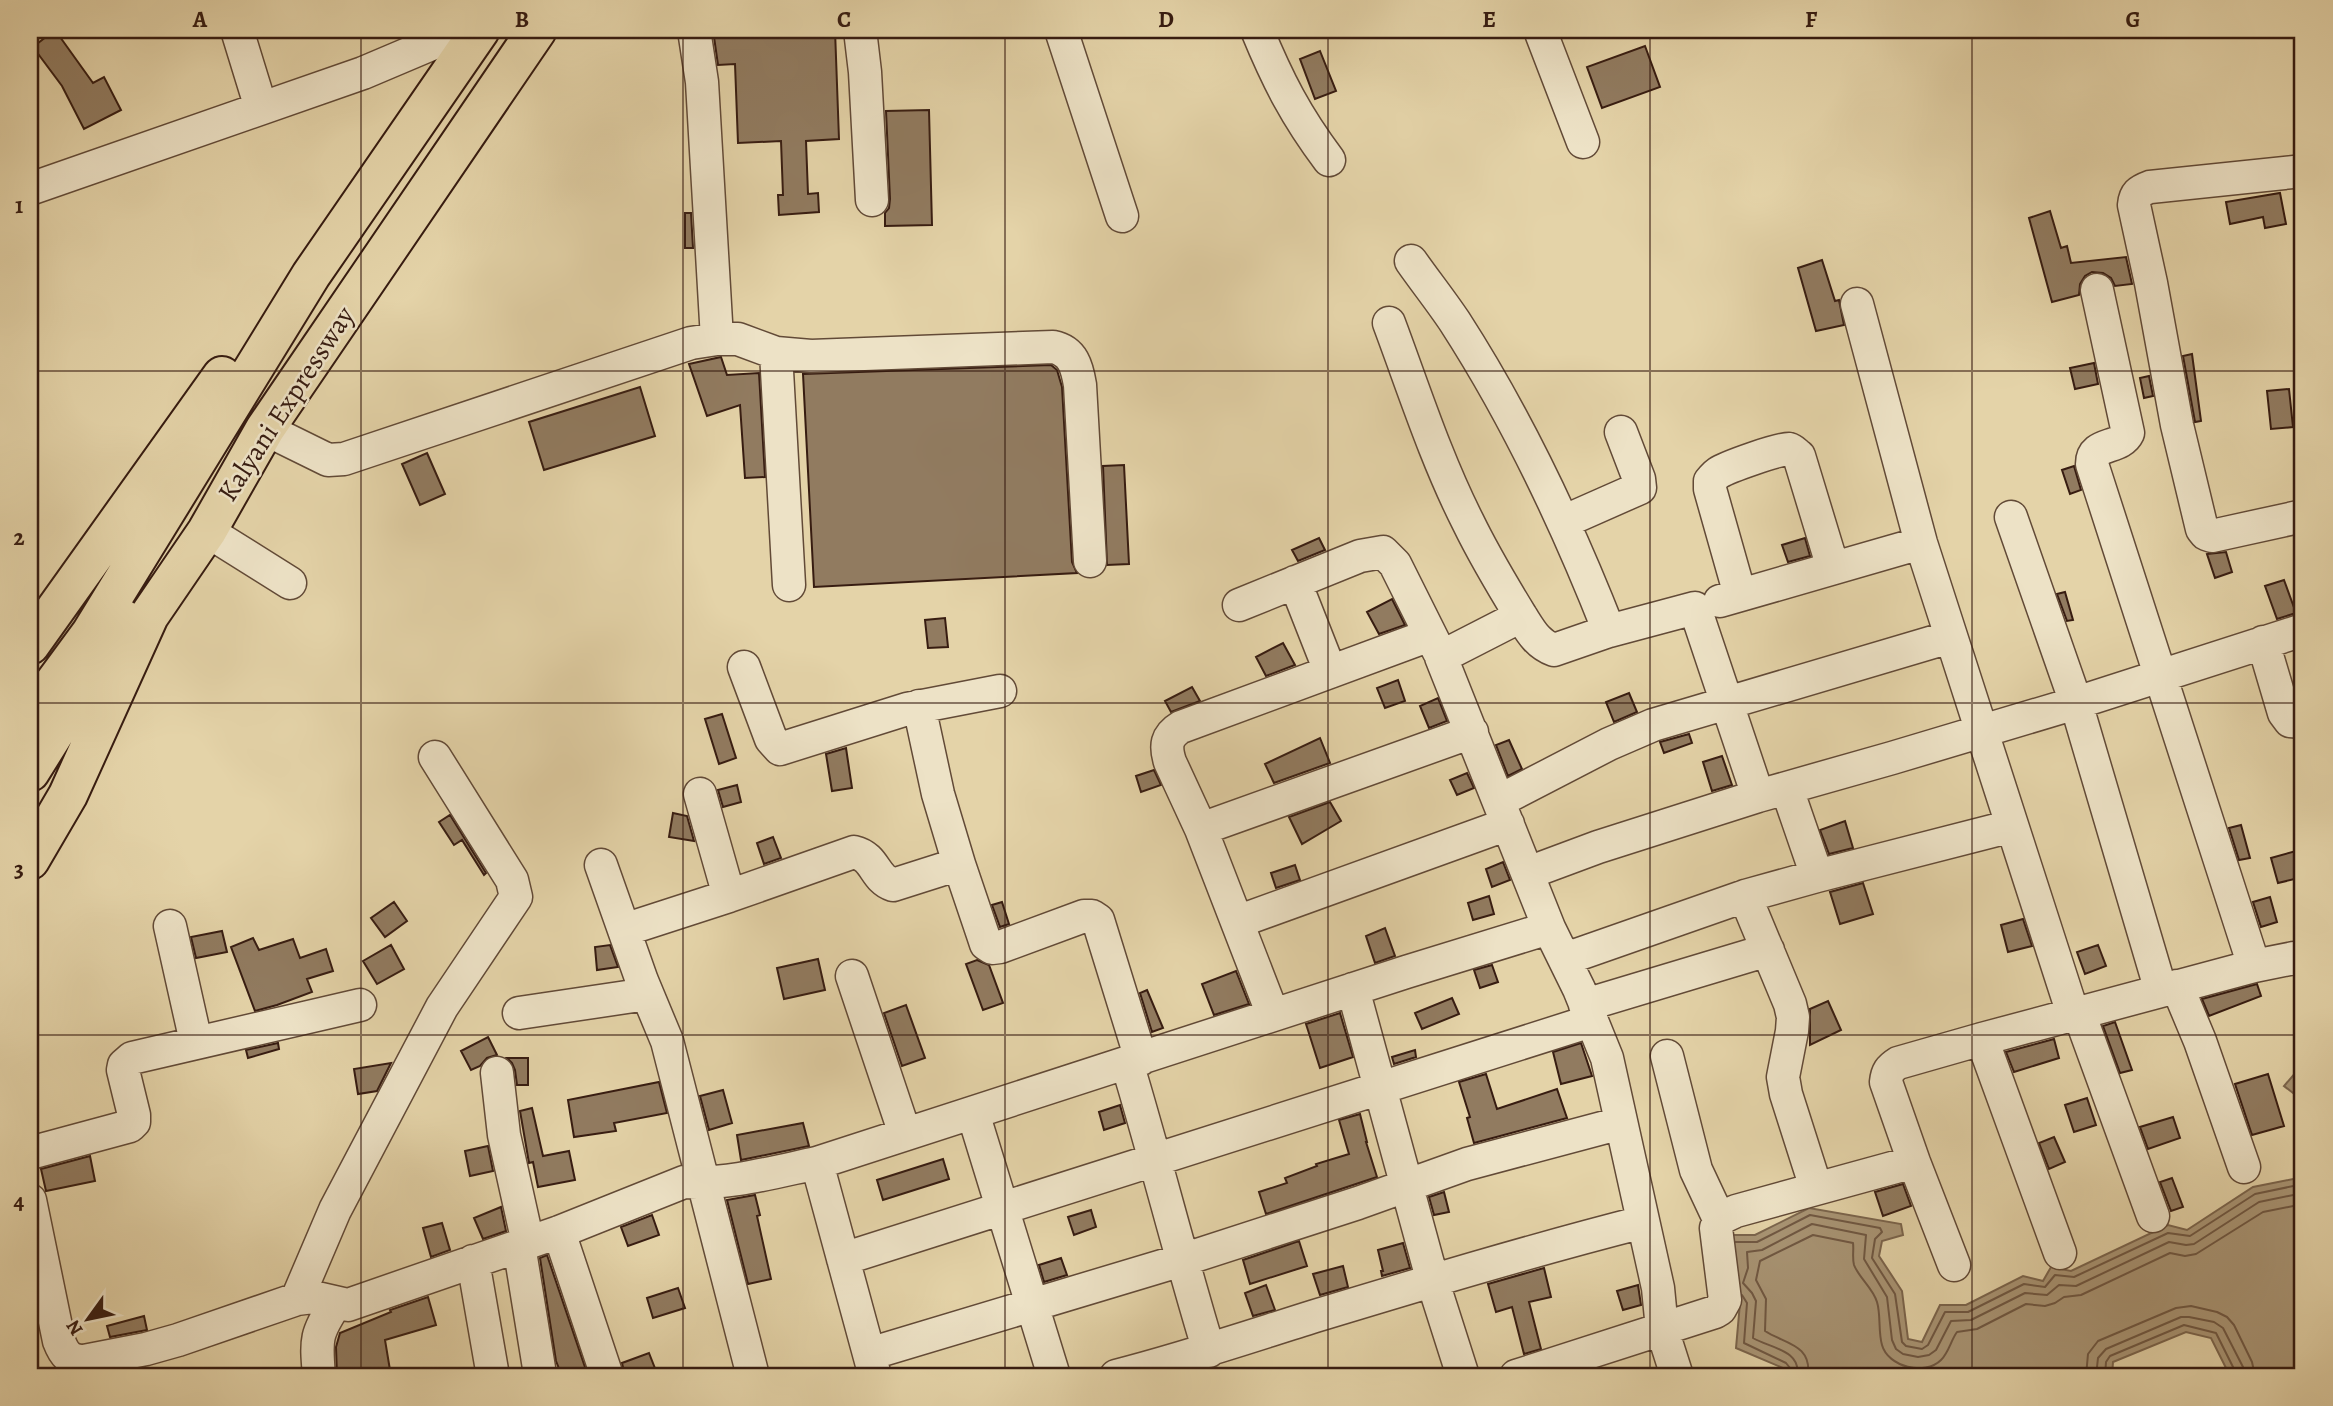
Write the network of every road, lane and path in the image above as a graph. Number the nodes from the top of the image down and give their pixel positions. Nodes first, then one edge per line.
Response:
1 (237, 30) edge
2 (480, 30) edge
3 (506, 30) edge
4 (537, 30) edge
5 (694, 30) edge
6 (860, 30) edge
7 (1061, 30) edge
8 (1257, 30) edge
9 (1540, 30) edge
10 (445, 33) edge
11 (261, 108) junction
12 (1583, 142) dead end
13 (1329, 160) dead end
14 (2303, 171) edge
15 (30, 189) edge
16 (872, 200) dead end
17 (1122, 216) dead end
18 (1411, 261) dead end
19 (2097, 290) dead end
20 (1857, 304) dead end
21 (1389, 323) dead end
22 (717, 339) junction
23 (776, 353) junction
24 (265, 429) junction
25 (1621, 432) dead end
26 (2303, 516) edge
27 (2011, 517) dead end
28 (1563, 522) junction
29 (206, 531) junction
30 (1921, 543) junction
31 (1090, 561) dead end
32 (1833, 568) junction
33 (1296, 582) junction
34 (290, 583) dead end
35 (789, 585) dead end
36 (1740, 595) junction
37 (1239, 605) dead end
38 (1695, 608) junction
39 (1521, 616) junction
40 (2303, 630) edge
41 (1609, 631) junction
42 (1950, 637) junction
43 (2263, 642) junction
44 (30, 645) edge
45 (1436, 646) junction
46 (744, 667) dead end
47 (1331, 671) junction
48 (2160, 675) junction
49 (1000, 691) dead end
50 (1727, 703) junction
51 (2076, 703) junction
52 (919, 706) junction
53 (30, 716) edge
54 (2303, 722) edge
55 (1983, 730) junction
56 (1472, 732) junction
57 (435, 757) dead end
58 (30, 772) edge
59 (1773, 792) junction
60 (701, 794) dead end
61 (1503, 813) junction
62 (2012, 826) junction
63 (1201, 829) junction
64 (30, 860) edge
65 (959, 864) junction
66 (601, 865) dead end
67 (1528, 873) junction
68 (1817, 876) junction
69 (1745, 896) junction
70 (729, 897) junction
71 (1237, 922) junction
72 (170, 926) dead end
73 (1549, 928) junction
74 (624, 930) junction
75 (1768, 950) junction
76 (1565, 959) junction
77 (2303, 961) edge
78 (2254, 966) junction
79 (852, 976) dead end
80 (1353, 989) junction
81 (2169, 989) junction
82 (647, 993) junction
83 (360, 1005) dead end
84 (519, 1013) dead end
85 (1588, 1013) junction
86 (2076, 1014) junction
87 (1273, 1015) junction
88 (1982, 1038) junction
89 (196, 1042) junction
90 (1667, 1056) dead end
91 (1134, 1061) junction
92 (497, 1073) dead end
93 (1379, 1087) junction
94 (973, 1113) junction
95 (1621, 1123) junction
96 (905, 1134) junction
97 (30, 1153) edge
98 (1157, 1160) junction
99 (1914, 1162) junction
100 (817, 1163) junction
101 (2244, 1167) dead end
102 (704, 1183) junction
103 (1407, 1186) junction
104 (1816, 1188) junction
105 (30, 1200) edge
106 (1004, 1209) junction
107 (2153, 1216) dead end
108 (1719, 1219) junction
109 (1643, 1222) junction
110 (559, 1232) junction
111 (524, 1244) junction
112 (2060, 1253) dead end
113 (843, 1259) junction
114 (1182, 1260) junction
115 (473, 1261) junction
116 (1955, 1265) dead end
117 (1433, 1282) junction
118 (318, 1300) junction
119 (1033, 1306) junction
120 (1662, 1329) junction
121 (1209, 1351) junction
122 (872, 1365) edge
123 (1576, 1367) edge
124 (539, 1368) dead end
125 (1163, 1370) edge
126 (319, 1376) edge
127 (493, 1376) edge
128 (607, 1376) edge
129 (753, 1376) edge
130 (1054, 1376) edge
131 (1115, 1376) edge
132 (1463, 1376) edge
133 (1516, 1376) edge
134 (1677, 1376) edge

1 - 11 street
2 - 53 highway
3 - 58 highway
4 - 24 highway, Kalyani Expressway
5 - 22 street
6 - 16 street
7 - 17 street
8 - 13 street
9 - 12 street
10 - 11 street
10 - 44 highway
11 - 15 street
14 - 26 street
18 - 28 street
19 - 48 street
20 - 30 street
21 - 39 street
22 - 23 street
22 - 24 street
23 - 31 street
23 - 35 street
24 - 29 highway, Kalyani Expressway
25 - 28 street
27 - 51 street
28 - 41 street
29 - 34 street
29 - 64 highway, Kalyani Expressway
30 - 32 street
30 - 42 street
32 - 36 street
32 - 36 street
33 - 37 street
33 - 45 street
33 - 47 street
36 - 38 street
38 - 41 street
38 - 50 street
39 - 41 street
39 - 45 street
40 - 43 street
42 - 50 street
42 - 55 street
43 - 48 street
43 - 54 street
45 - 47 street
45 - 56 street
46 - 52 street
47 - 63 street
48 - 51 street
48 - 78 street
49 - 52 street
50 - 59 street
50 - 61 street
51 - 55 street
51 - 81 street
52 - 65 street
55 - 59 street
55 - 62 street
56 - 61 street
56 - 63 street
57 - 118 street
59 - 67 street
59 - 68 street
60 - 70 street
61 - 67 street
61 - 71 street
62 - 68 street
62 - 86 street
63 - 71 street
65 - 70 street
65 - 91 street
66 - 74 street
67 - 73 street
68 - 69 street
69 - 75 street
69 - 76 street
70 - 74 street
71 - 87 street
72 - 89 street
73 - 76 street
73 - 80 street
74 - 82 street
75 - 85 street
75 - 104 street
76 - 85 street
77 - 78 street
78 - 81 street
79 - 96 street
80 - 87 street
80 - 93 street
81 - 86 street
81 - 101 street
82 - 84 street
82 - 102 street
83 - 89 street
85 - 93 street
85 - 95 street
86 - 88 street
86 - 107 street
87 - 91 street
88 - 99 street
88 - 112 street
89 - 97 street
90 - 108 street
91 - 94 street
91 - 98 street
92 - 111 street
93 - 98 street
93 - 103 street
94 - 96 street
94 - 106 street
95 - 103 street
95 - 109 street
96 - 100 street
98 - 106 street
98 - 114 street
99 - 104 street
99 - 116 street
100 - 102 street
100 - 113 street
102 - 110 street
102 - 129 street
103 - 114 street
103 - 117 street
104 - 108 street
105 - 118 street
106 - 113 street
106 - 119 street
108 - 120 street
109 - 117 street
109 - 120 street
110 - 111 street
110 - 128 street
111 - 115 street
111 - 124 street
113 - 122 street
114 - 119 street
114 - 121 street
115 - 118 street
115 - 127 street
117 - 121 street
117 - 132 street
118 - 126 street
119 - 122 street
119 - 130 street
120 - 123 street
120 - 134 street
121 - 125 street
123 - 133 street
125 - 131 street

